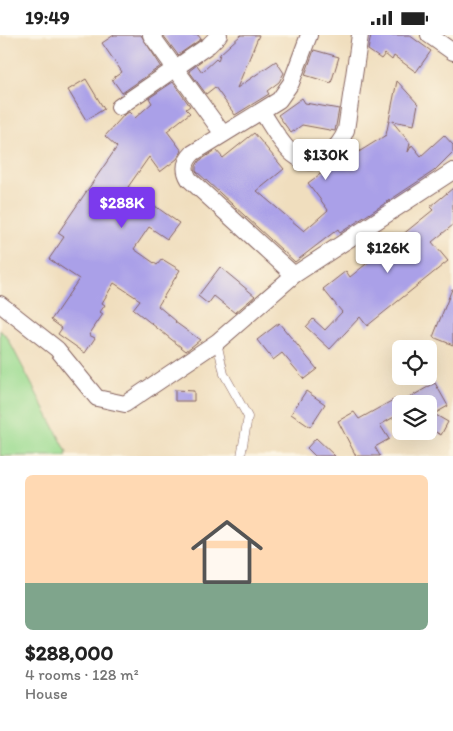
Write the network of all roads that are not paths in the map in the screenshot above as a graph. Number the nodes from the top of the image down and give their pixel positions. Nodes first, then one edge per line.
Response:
1 (151, 35) edge
2 (219, 35) edge
3 (310, 35) edge
4 (360, 35) edge
5 (429, 35) edge
6 (453, 51) edge
7 (174, 68) junction
8 (119, 107) dead end
9 (262, 112) junction
10 (223, 134) junction
11 (453, 171) edge
12 (294, 275) junction
13 (0, 304) edge
14 (217, 342) junction
15 (241, 456) edge

1 - 7 street
2 - 7 street
3 - 9 street
4 - 9 street
5 - 6 street
7 - 8 street
7 - 10 street
9 - 10 street
10 - 12 street
11 - 12 street
12 - 14 street
13 - 14 street
14 - 15 lane

